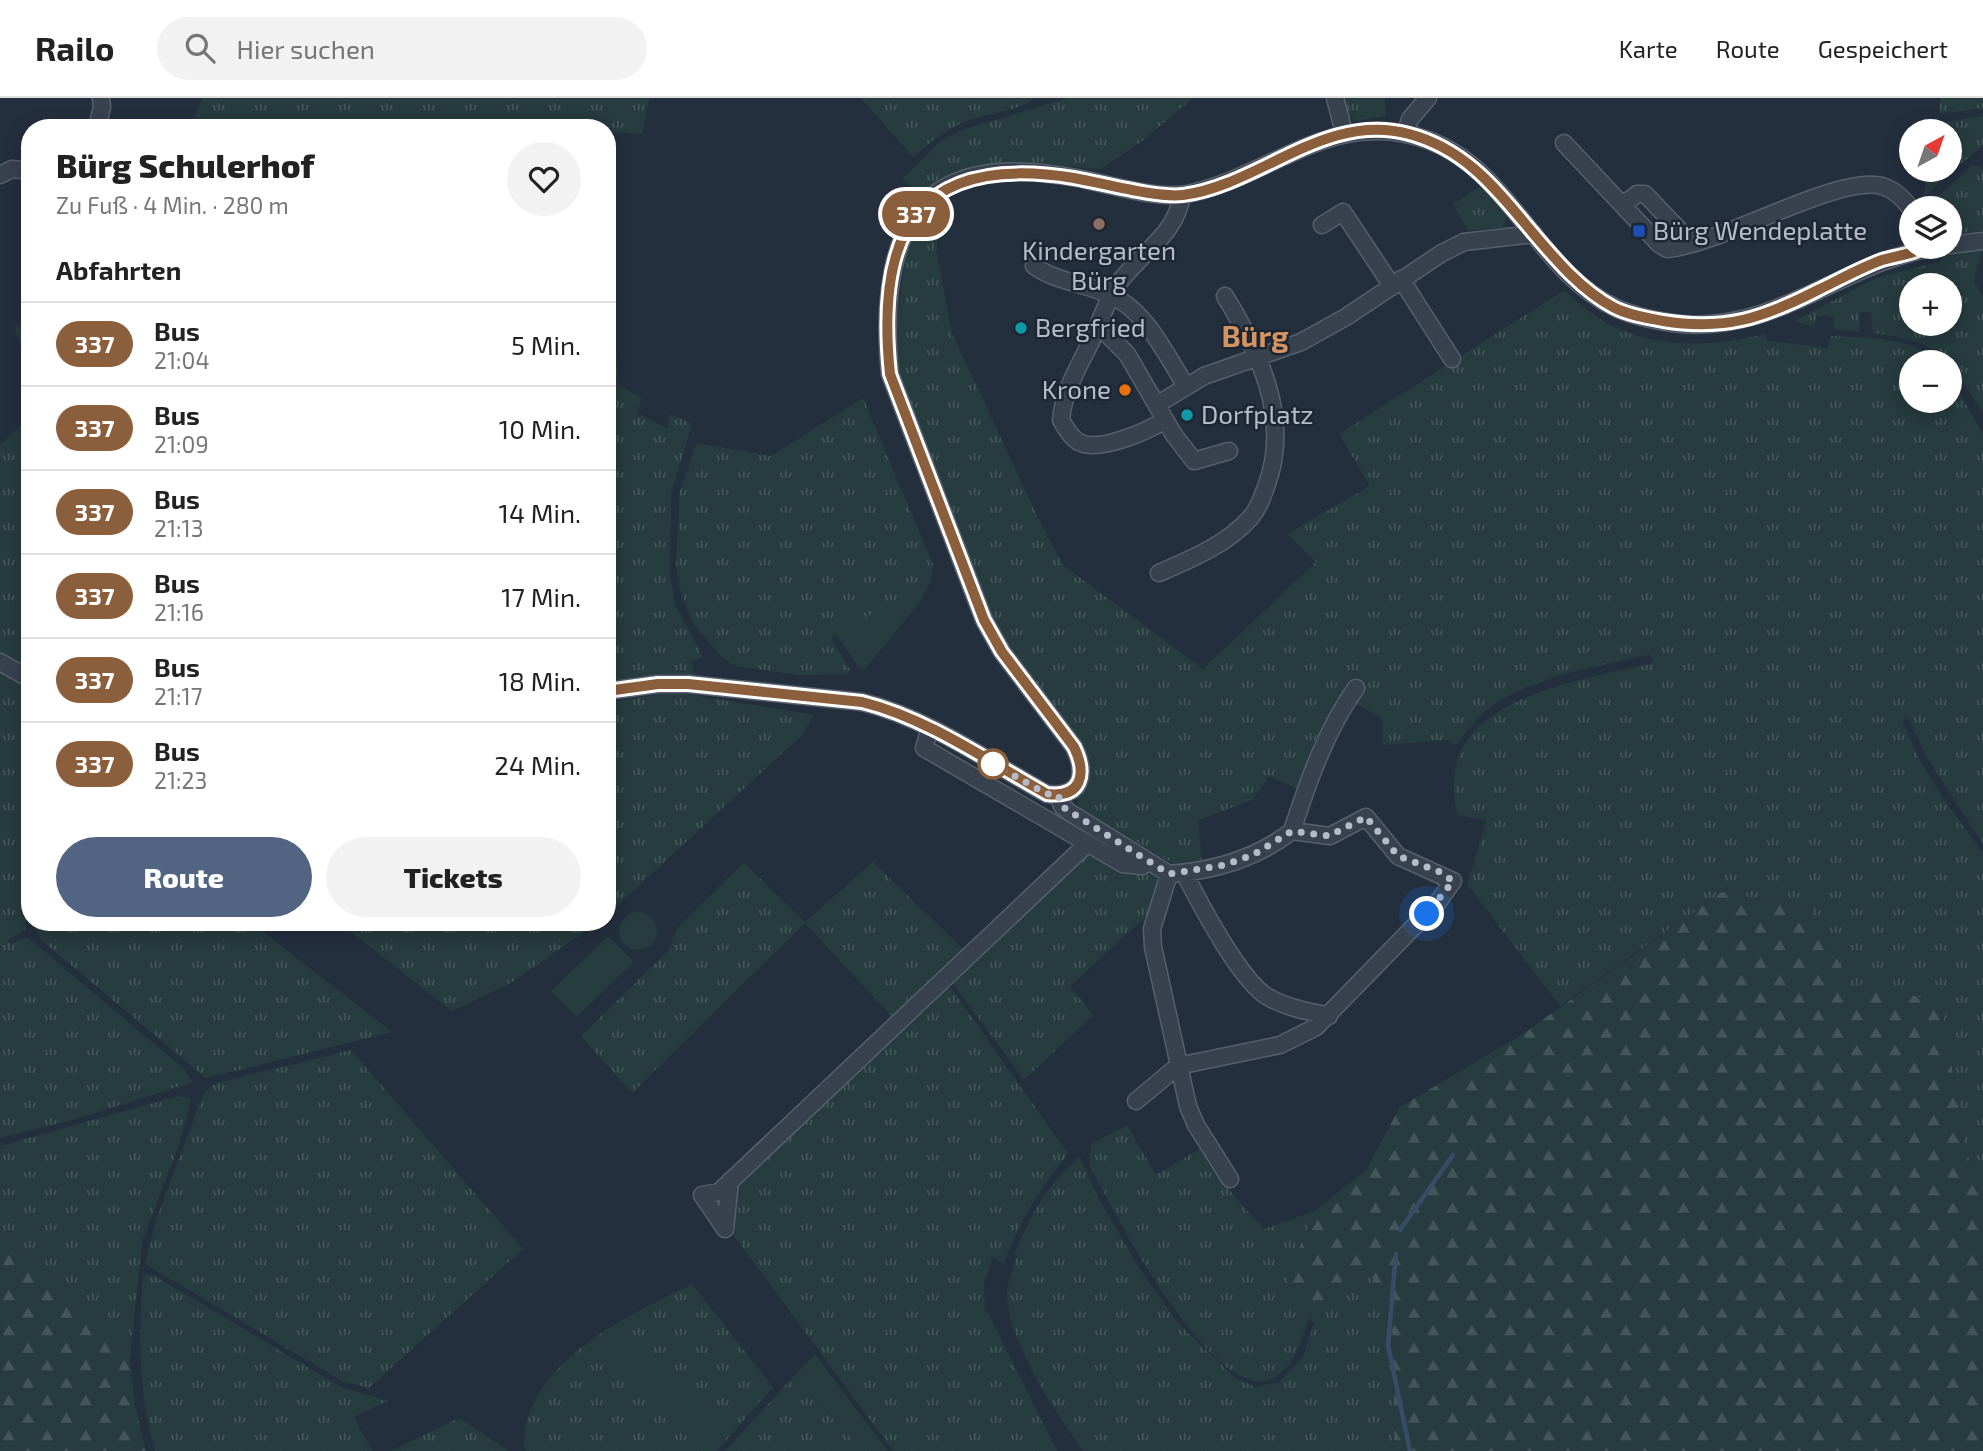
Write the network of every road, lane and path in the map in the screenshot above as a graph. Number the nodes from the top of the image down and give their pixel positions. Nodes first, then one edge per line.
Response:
1 (101, 98) edge
2 (1335, 98) edge
3 (1428, 98) edge
4 (99, 119) edge
5 (1344, 132) junction
6 (1406, 133) junction
7 (1564, 143) dead end
8 (21, 170) edge
9 (0, 175) edge
10 (1182, 195) junction
11 (1899, 196) edge
12 (1624, 204) junction
13 (1322, 225) dead end
14 (1534, 234) junction
15 (1983, 242) edge
16 (1692, 243) junction
17 (1962, 244) edge
18 (1899, 256) edge
19 (1034, 266) dead end
20 (1396, 282) junction
21 (1111, 295) junction
22 (1225, 296) dead end
23 (1098, 325) junction
24 (1257, 358) junction
25 (1452, 359) dead end
26 (1186, 386) junction
27 (1158, 404) junction
28 (1166, 420) junction
29 (1229, 451) dead end
30 (1159, 573) dead end
31 (0, 662) edge
32 (21, 674) edge
33 (1356, 688) dead end
34 (616, 690) edge
35 (930, 729) junction
36 (1058, 795) junction
37 (1292, 831) junction
38 (1088, 843) junction
39 (1149, 862) junction
40 (1176, 873) junction
41 (1329, 1016) junction
42 (1178, 1066) junction
43 (1136, 1101) dead end
44 (1230, 1179) dead end
45 (730, 1181) dead end

1 - 4 street
2 - 5 street
3 - 6 street
5 - 6 street
5 - 10 street
6 - 14 street
7 - 12 street
8 - 9 street
10 - 21 street
10 - 36 street
11 - 16 street
12 - 16 street
12 - 16 street
13 - 20 street
14 - 18 street
14 - 20 street
15 - 17 street
19 - 21 street
20 - 24 street
20 - 25 street
21 - 23 street
21 - 26 street
22 - 24 street
23 - 27 street
23 - 28 street
24 - 26 street
24 - 30 street
26 - 27 street
27 - 28 street
28 - 29 street
31 - 32 street
33 - 37 street
34 - 35 street
35 - 36 street
35 - 38 street
36 - 39 street
37 - 40 street
37 - 41 street
38 - 39 street
38 - 45 street
39 - 40 street
40 - 41 street
40 - 42 street
41 - 42 street
42 - 43 street
42 - 44 street

